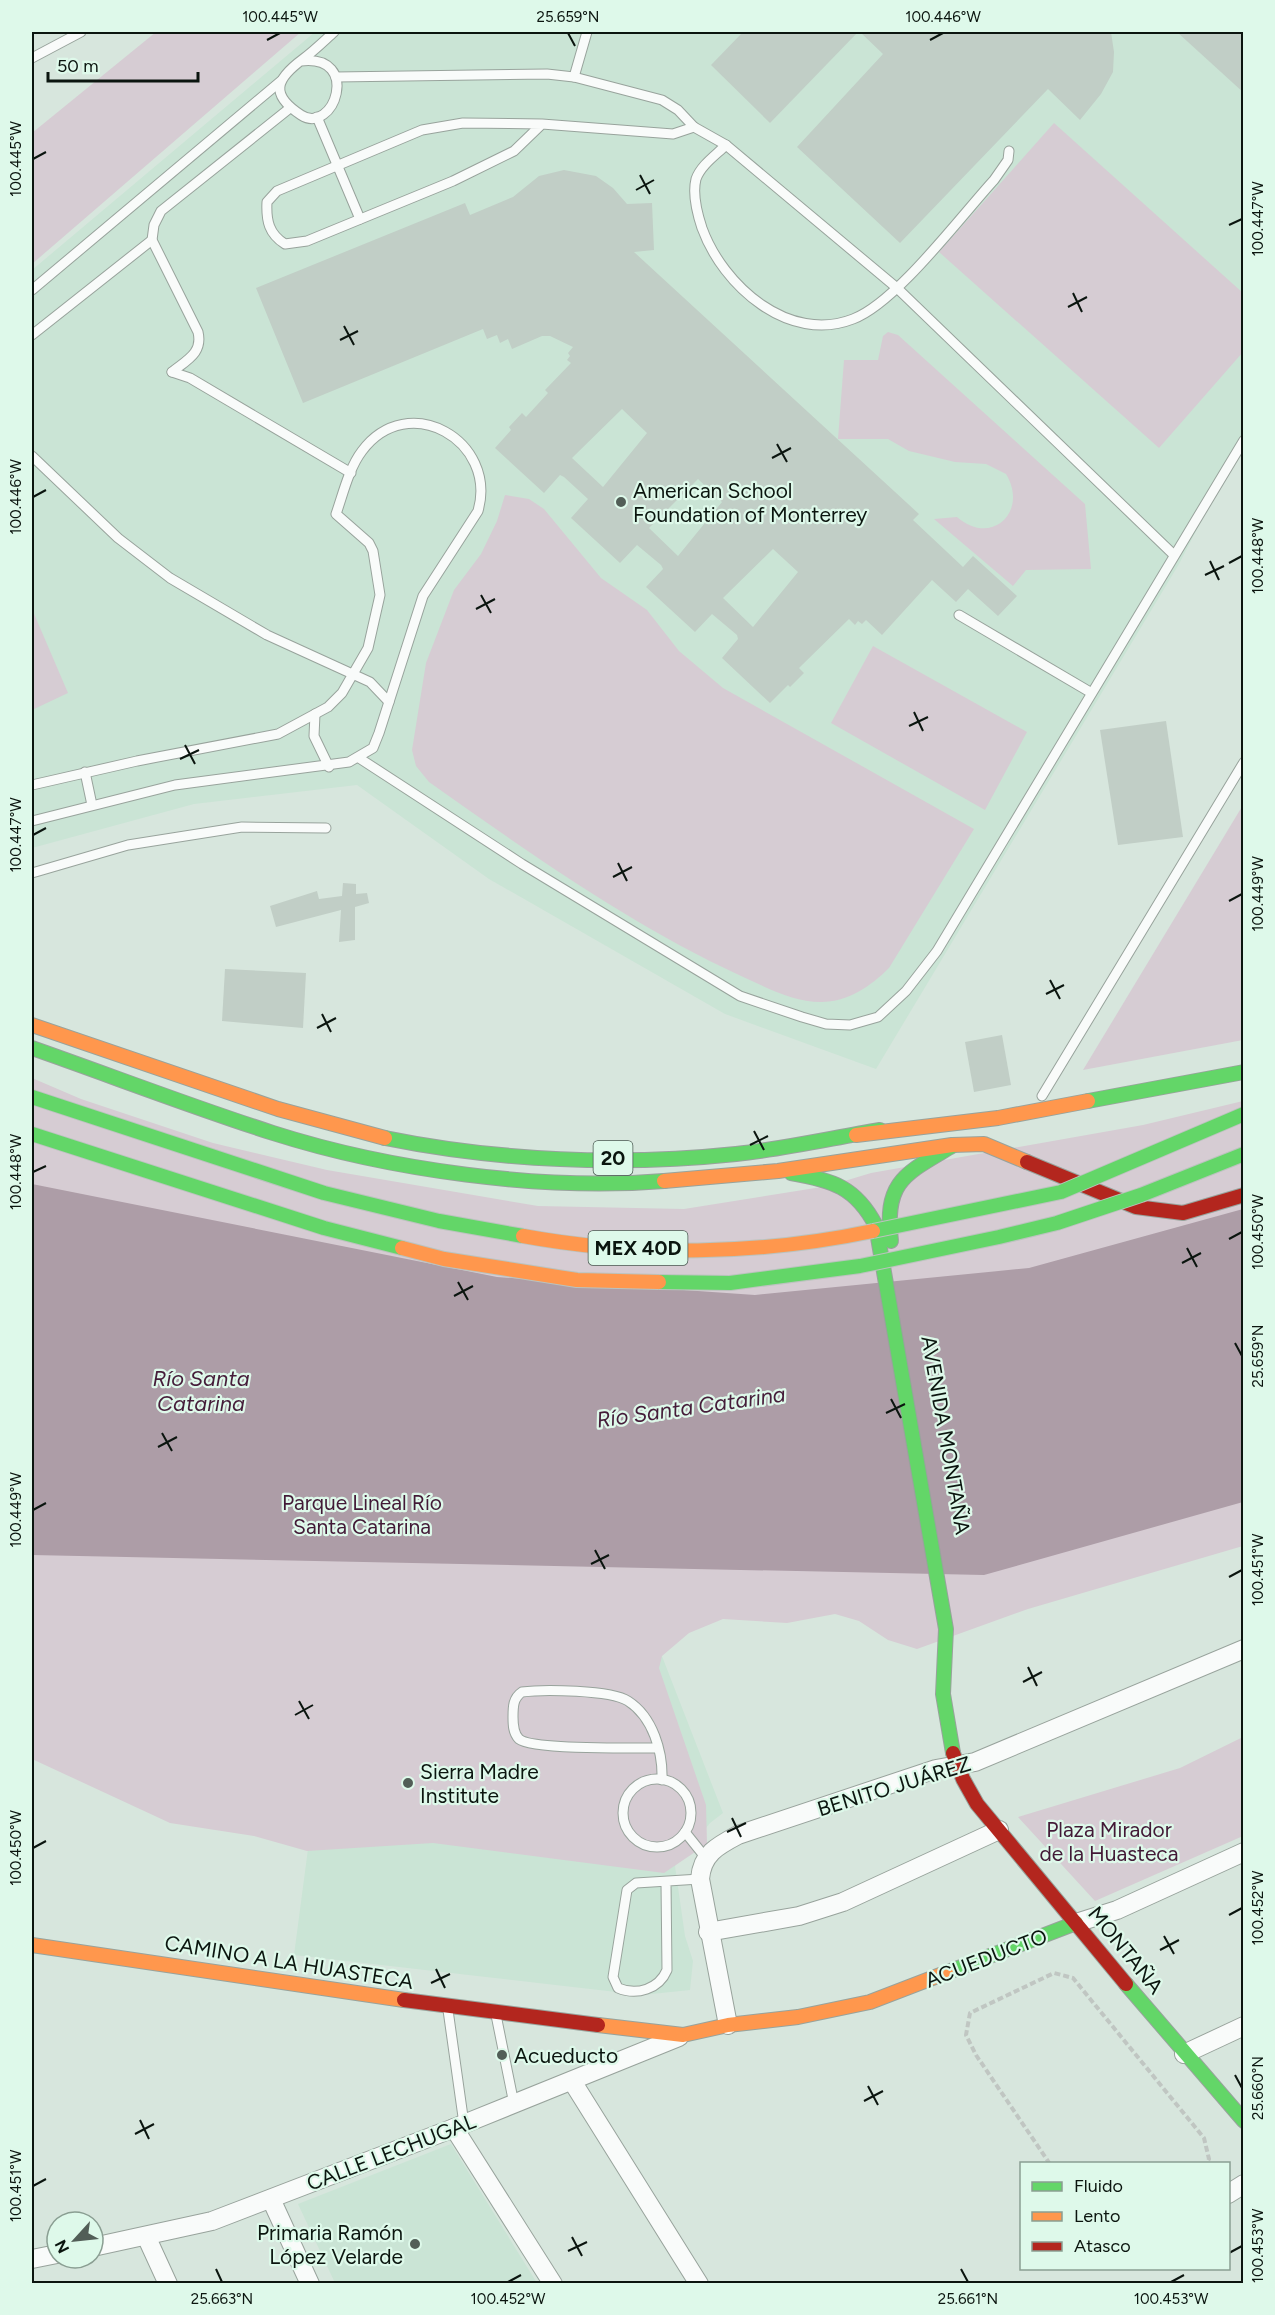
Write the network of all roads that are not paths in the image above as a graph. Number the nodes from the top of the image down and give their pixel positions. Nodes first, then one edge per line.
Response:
1 (81, 32) edge
2 (334, 32) edge
3 (587, 32) edge
4 (32, 58) edge
5 (302, 61) junction
6 (336, 76) junction
7 (574, 77) junction
8 (281, 81) junction
9 (290, 108) junction
10 (317, 117) junction
11 (542, 124) junction
12 (694, 127) junction
13 (726, 145) junction
14 (1009, 151) dead end
15 (337, 165) junction
16 (360, 219) junction
17 (152, 240) junction
18 (897, 288) junction
19 (32, 290) edge
20 (32, 335) edge
21 (1244, 440) edge
22 (32, 456) edge
23 (351, 473) junction
24 (1174, 555) junction
25 (959, 615) dead end
26 (353, 673) junction
27 (1090, 692) junction
28 (389, 702) junction
29 (315, 714) junction
30 (359, 758) junction
31 (1244, 762) edge
32 (329, 767) junction
33 (84, 772) junction
34 (32, 785) edge
35 (92, 805) junction
36 (32, 821) edge
37 (326, 828) dead end
38 (32, 873) edge
39 (32, 1025) edge
40 (32, 1048) edge
41 (1244, 1058) edge
42 (1244, 1072) edge
43 (1042, 1096) junction
44 (32, 1097) edge
45 (1244, 1114) edge
46 (32, 1134) edge
47 (856, 1134) junction
48 (952, 1145) junction
49 (1244, 1154) edge
50 (778, 1171) junction
51 (1244, 1195) edge
52 (882, 1225) junction
53 (952, 1630) junction
54 (1244, 1649) edge
55 (961, 1716) dead end
56 (658, 1748) junction
57 (973, 1757) junction
58 (956, 1764) junction
59 (662, 1780) junction
60 (977, 1804) junction
61 (999, 1830) junction
62 (685, 1832) junction
63 (1244, 1852) edge
64 (705, 1857) junction
65 (700, 1879) junction
66 (666, 1882) junction
67 (1077, 1923) junction
68 (708, 1932) junction
69 (32, 1945) edge
70 (448, 2007) junction
71 (495, 2013) junction
72 (728, 2025) junction
73 (1244, 2026) edge
74 (683, 2035) junction
75 (1184, 2054) junction
76 (572, 2081) junction
77 (514, 2104) junction
78 (1244, 2121) edge
79 (459, 2126) junction
80 (1244, 2184) edge
81 (1230, 2193) edge
82 (271, 2199) junction
83 (146, 2236) junction
84 (105, 2245) edge
85 (168, 2283) edge
86 (310, 2283) edge
87 (553, 2283) edge
88 (699, 2283) edge

1 - 4 lane
2 - 5 lane
3 - 7 lane
5 - 6 lane
5 - 8 lane
6 - 7 lane
6 - 10 lane
7 - 12 lane
8 - 9 lane
8 - 19 lane
9 - 10 lane
9 - 17 lane
10 - 15 lane
11 - 12 lane
11 - 15 lane
11 - 16 lane
12 - 13 lane
13 - 18 lane
13 - 18 lane
14 - 18 lane
15 - 16 lane
15 - 16 lane
17 - 20 lane
17 - 23 lane
18 - 24 lane
21 - 24 lane
22 - 26 lane
23 - 26 lane
23 - 28 lane
24 - 27 lane
25 - 27 lane
26 - 28 lane
26 - 29 lane
27 - 30 lane
28 - 30 lane
29 - 32 lane
29 - 33 lane
30 - 32 lane
31 - 43 lane
32 - 35 lane
33 - 34 lane
33 - 35 lane
35 - 36 lane
37 - 38 lane
39 - 47 main road, 20
40 - 50 main road, 20
41 - 43 main road, 20
42 - 47 main road
43 - 47 main road, 20
44 - 45 main road, MEX 40D, bridge
46 - 49 main road, MEX 40D, bridge
48 - 50 main road, 20
48 - 51 main road, 20
48 - 52 main road, AVENIDA MONTAÑA
50 - 52 main road, AVENIDA MONTAÑA
52 - 53 main road, AVENIDA MONTAÑA, bridge
53 - 55 main road, AVENIDA MONTAÑA
53 - 58 main road, MONTAÑA
54 - 57 street, BENITO JUÁREZ
56 - 56 lane
56 - 59 lane
57 - 58 street, BENITO JUÁREZ
57 - 60 main road
58 - 60 main road, MONTAÑA
58 - 64 street, BENITO JUÁREZ
59 - 62 lane
59 - 62 lane
60 - 61 main road, MONTAÑA
61 - 67 main road, MONTAÑA
61 - 68 street
62 - 64 lane
63 - 67 street, ACUEDUCTO
64 - 65 street
65 - 66 lane
65 - 68 street
66 - 66 lane
67 - 72 main road, ACUEDUCTO
67 - 75 main road, MONTAÑA
68 - 72 street
69 - 70 main road, CAMINO A LA HUASTECA
70 - 71 main road, CAMINO A LA HUASTECA
70 - 79 lane
71 - 74 main road, CAMINO A LA HUASTECA
71 - 77 lane
72 - 74 main road, ACUEDUCTO
73 - 75 street
74 - 76 street, CALLE LECHUGAL
75 - 78 main road, MONTAÑA
76 - 77 street, CALLE LECHUGAL
76 - 88 street
77 - 79 street, CALLE LECHUGAL
79 - 82 street, CALLE LECHUGAL
79 - 87 street
80 - 81 street
82 - 83 street, CALLE LECHUGAL
82 - 86 street
83 - 84 street, CALLE LECHUGAL
83 - 85 street

